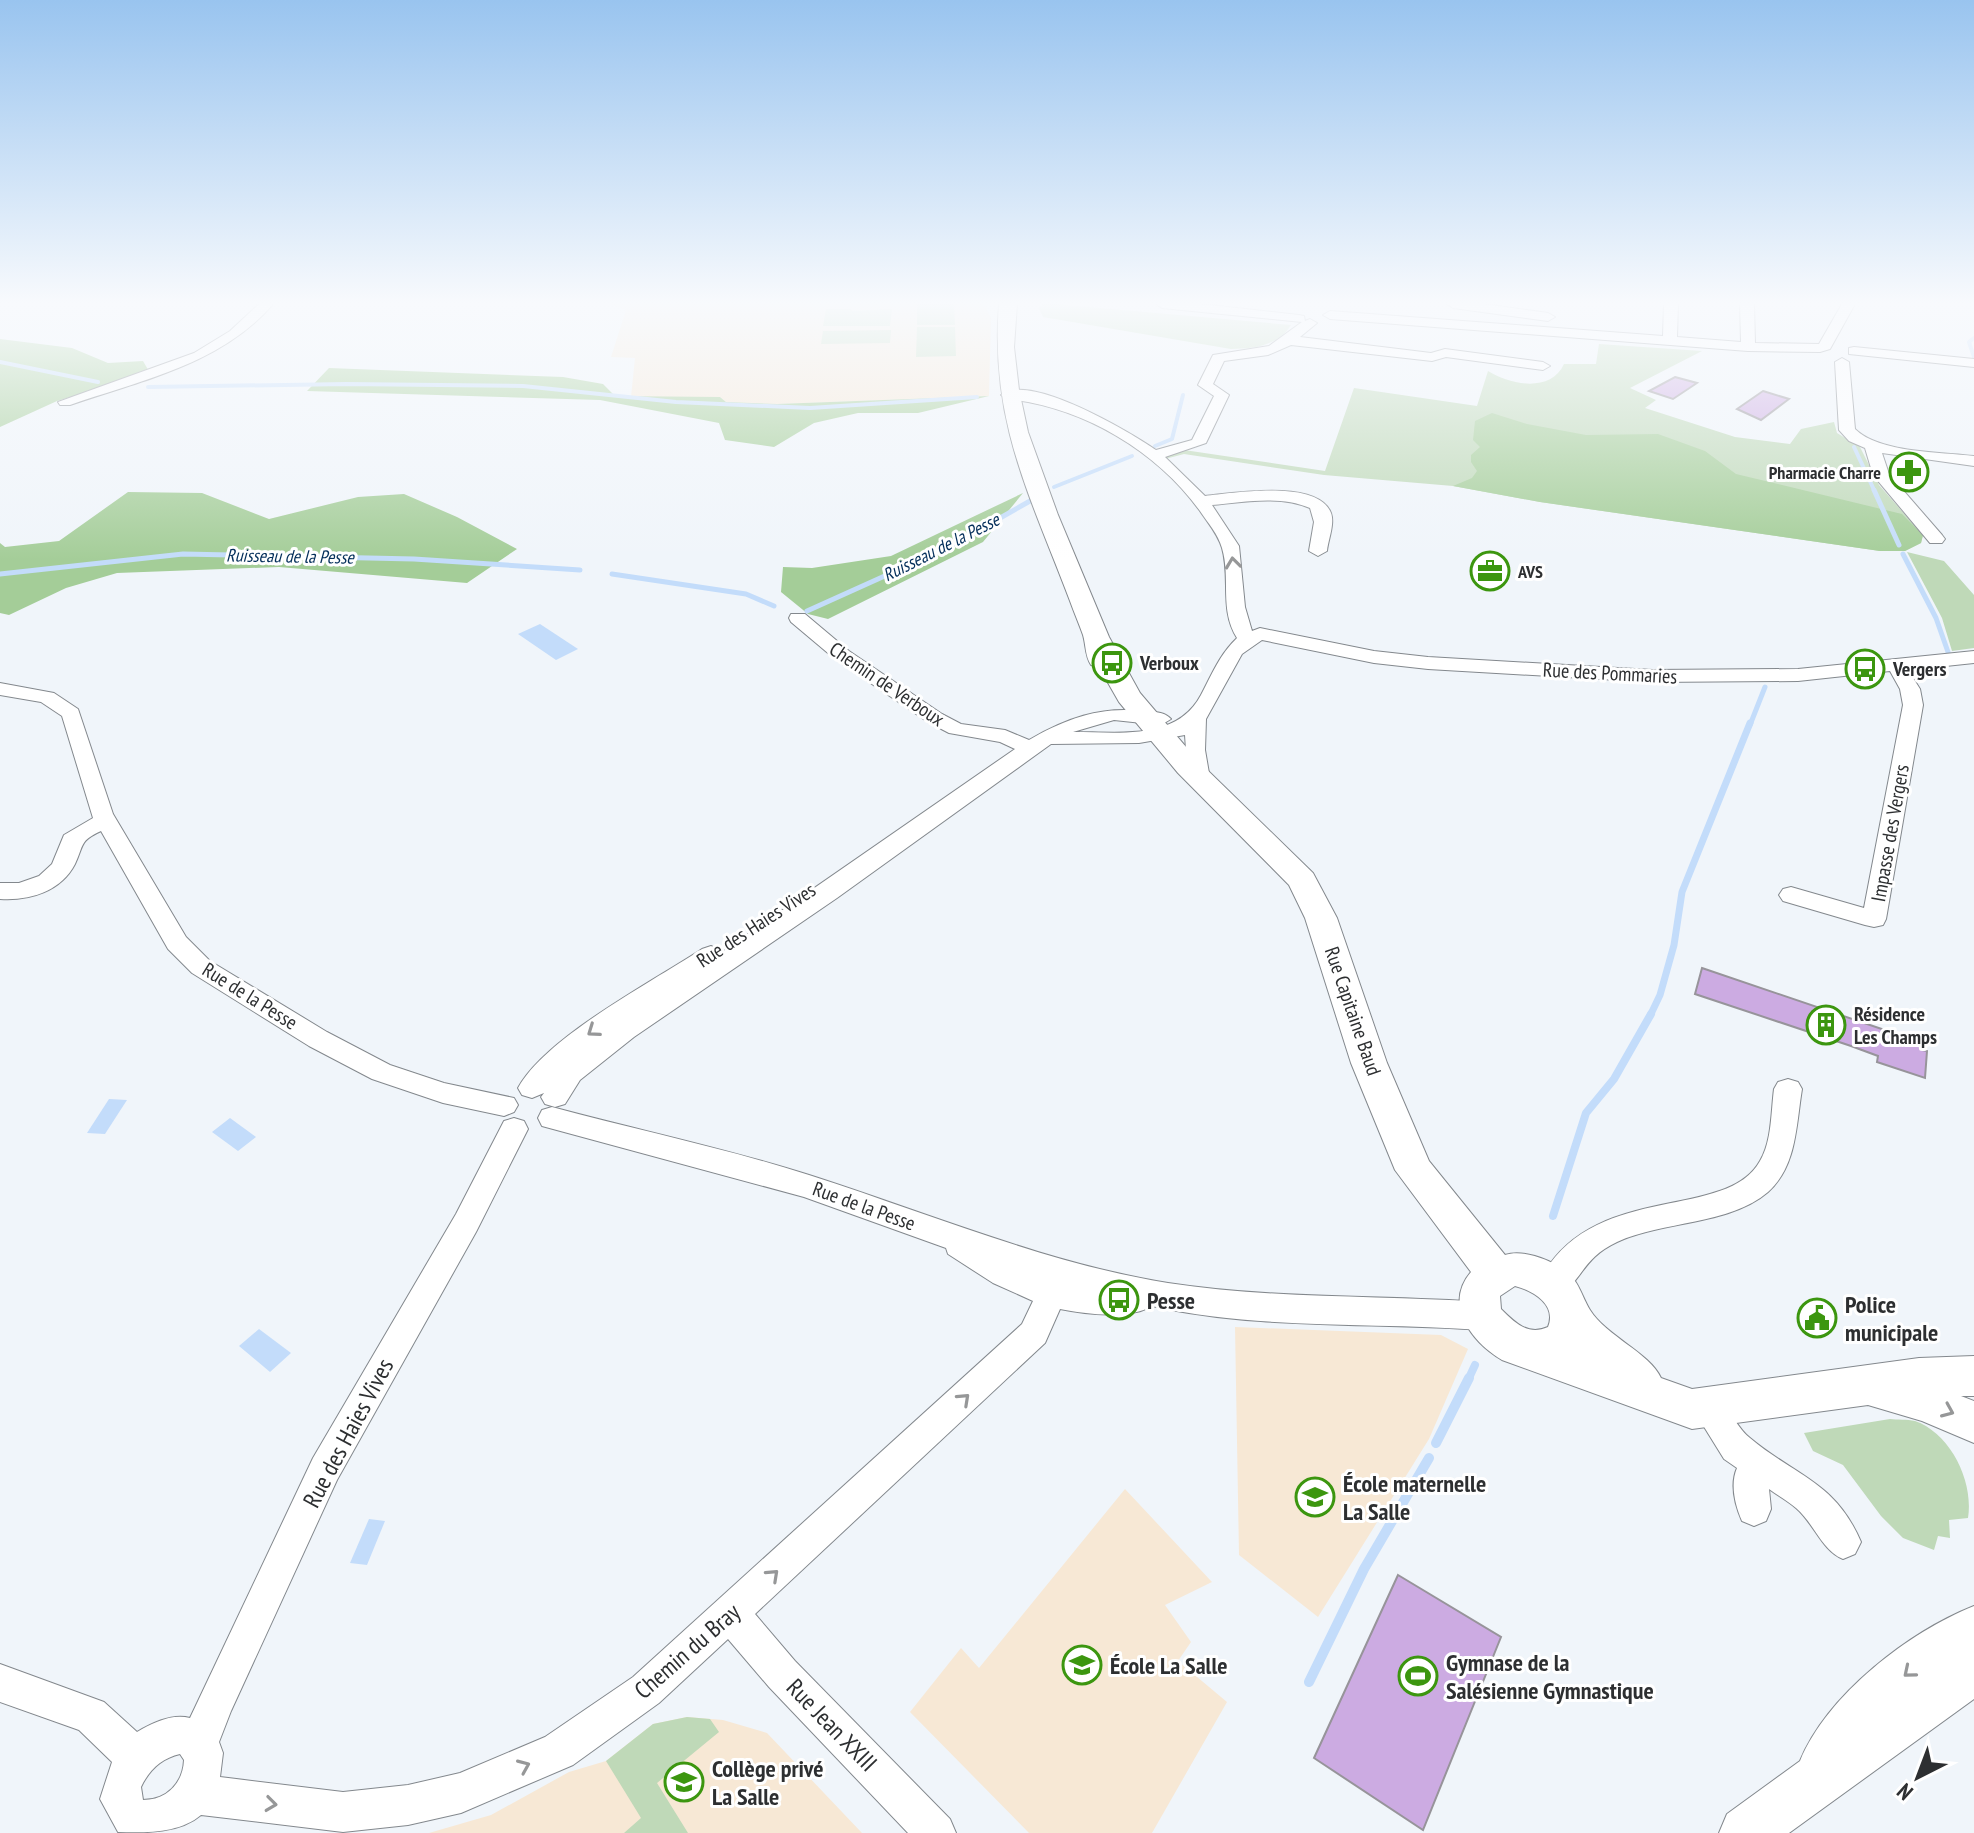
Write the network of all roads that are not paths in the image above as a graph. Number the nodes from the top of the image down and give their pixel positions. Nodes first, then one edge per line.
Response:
1 (102, 390) edge
2 (1008, 390) edge
3 (1213, 390) edge
4 (1849, 390) edge
5 (1008, 395) junction
6 (65, 402) dead end
7 (1872, 446) junction
8 (1157, 457) junction
9 (1974, 461) edge
10 (1202, 501) junction
11 (1936, 539) dead end
12 (1318, 551) dead end
13 (798, 618) dead end
14 (1247, 638) junction
15 (1974, 657) edge
16 (1896, 665) junction
17 (0, 689) edge
18 (1196, 718) junction
19 (1147, 725) junction
20 (1038, 743) junction
21 (1193, 773) junction
22 (106, 821) junction
23 (0, 891) edge
24 (1791, 895) dead end
25 (1788, 1089) dead end
26 (546, 1101) junction
27 (509, 1117) junction
28 (1495, 1273) junction
29 (1055, 1282) junction
30 (1553, 1284) junction
31 (1482, 1316) junction
32 (1573, 1321) junction
33 (1531, 1350) junction
34 (1974, 1376) edge
35 (1867, 1387) junction
36 (1693, 1407) junction
37 (1974, 1422) edge
38 (1760, 1465) junction
39 (1754, 1509) dead end
40 (1843, 1542) dead end
41 (731, 1614) junction
42 (1974, 1630) edge
43 (1974, 1668) edge
44 (0, 1683) edge
45 (199, 1744) junction
46 (136, 1758) junction
47 (1814, 1780) junction
48 (194, 1794) junction
49 (936, 1833) edge
50 (1746, 1833) edge

1 - 6 street
2 - 5 main road, Rue Capitaine Baud
3 - 8 street
4 - 7 street
5 - 8 street
5 - 19 main road, Rue Capitaine Baud
7 - 9 street
7 - 11 street
8 - 10 street
10 - 12 street
14 -> 10 street
13 - 20 street, Chemin de Verboux
14 - 16 street, Rue des Pommaries
14 - 18 street
15 - 16 street, Rue des Pommaries
16 - 24 street, Impasse des Vergers
17 - 22 street, Rue de la Pesse
18 - 19 street
18 - 21 street
19 - 20 street
19 - 20 street, Rue des Haies Vives
19 - 21 main road, Rue Capitaine Baud
20 - 26 street, Rue des Haies Vives
21 - 28 main road, Rue Capitaine Baud
22 - 23 street
22 - 27 street, Rue de la Pesse
25 - 30 street
26 - 27 street
26 - 27 street, Rue de la Pesse
26 - 29 street, Rue de la Pesse
27 - 45 street, Rue des Haies Vives
28 - 30 main road
28 - 31 main road
29 - 31 street, Rue de la Pesse
41 -> 29 street, Chemin du Bray
30 - 32 main road
31 - 33 main road
32 - 33 main road
32 - 36 main road
33 - 36 main road
34 - 35 main road
35 - 36 main road
35 -> 37 main road
36 - 38 street
38 - 39 street
38 - 40 street
48 -> 41 street, Chemin du Bray
41 - 49 street, Rue Jean XXIII
42 -> 47 main road
43 - 47 main road
44 - 46 street
45 - 46 street
45 - 48 street
46 - 48 street
47 - 50 main road

